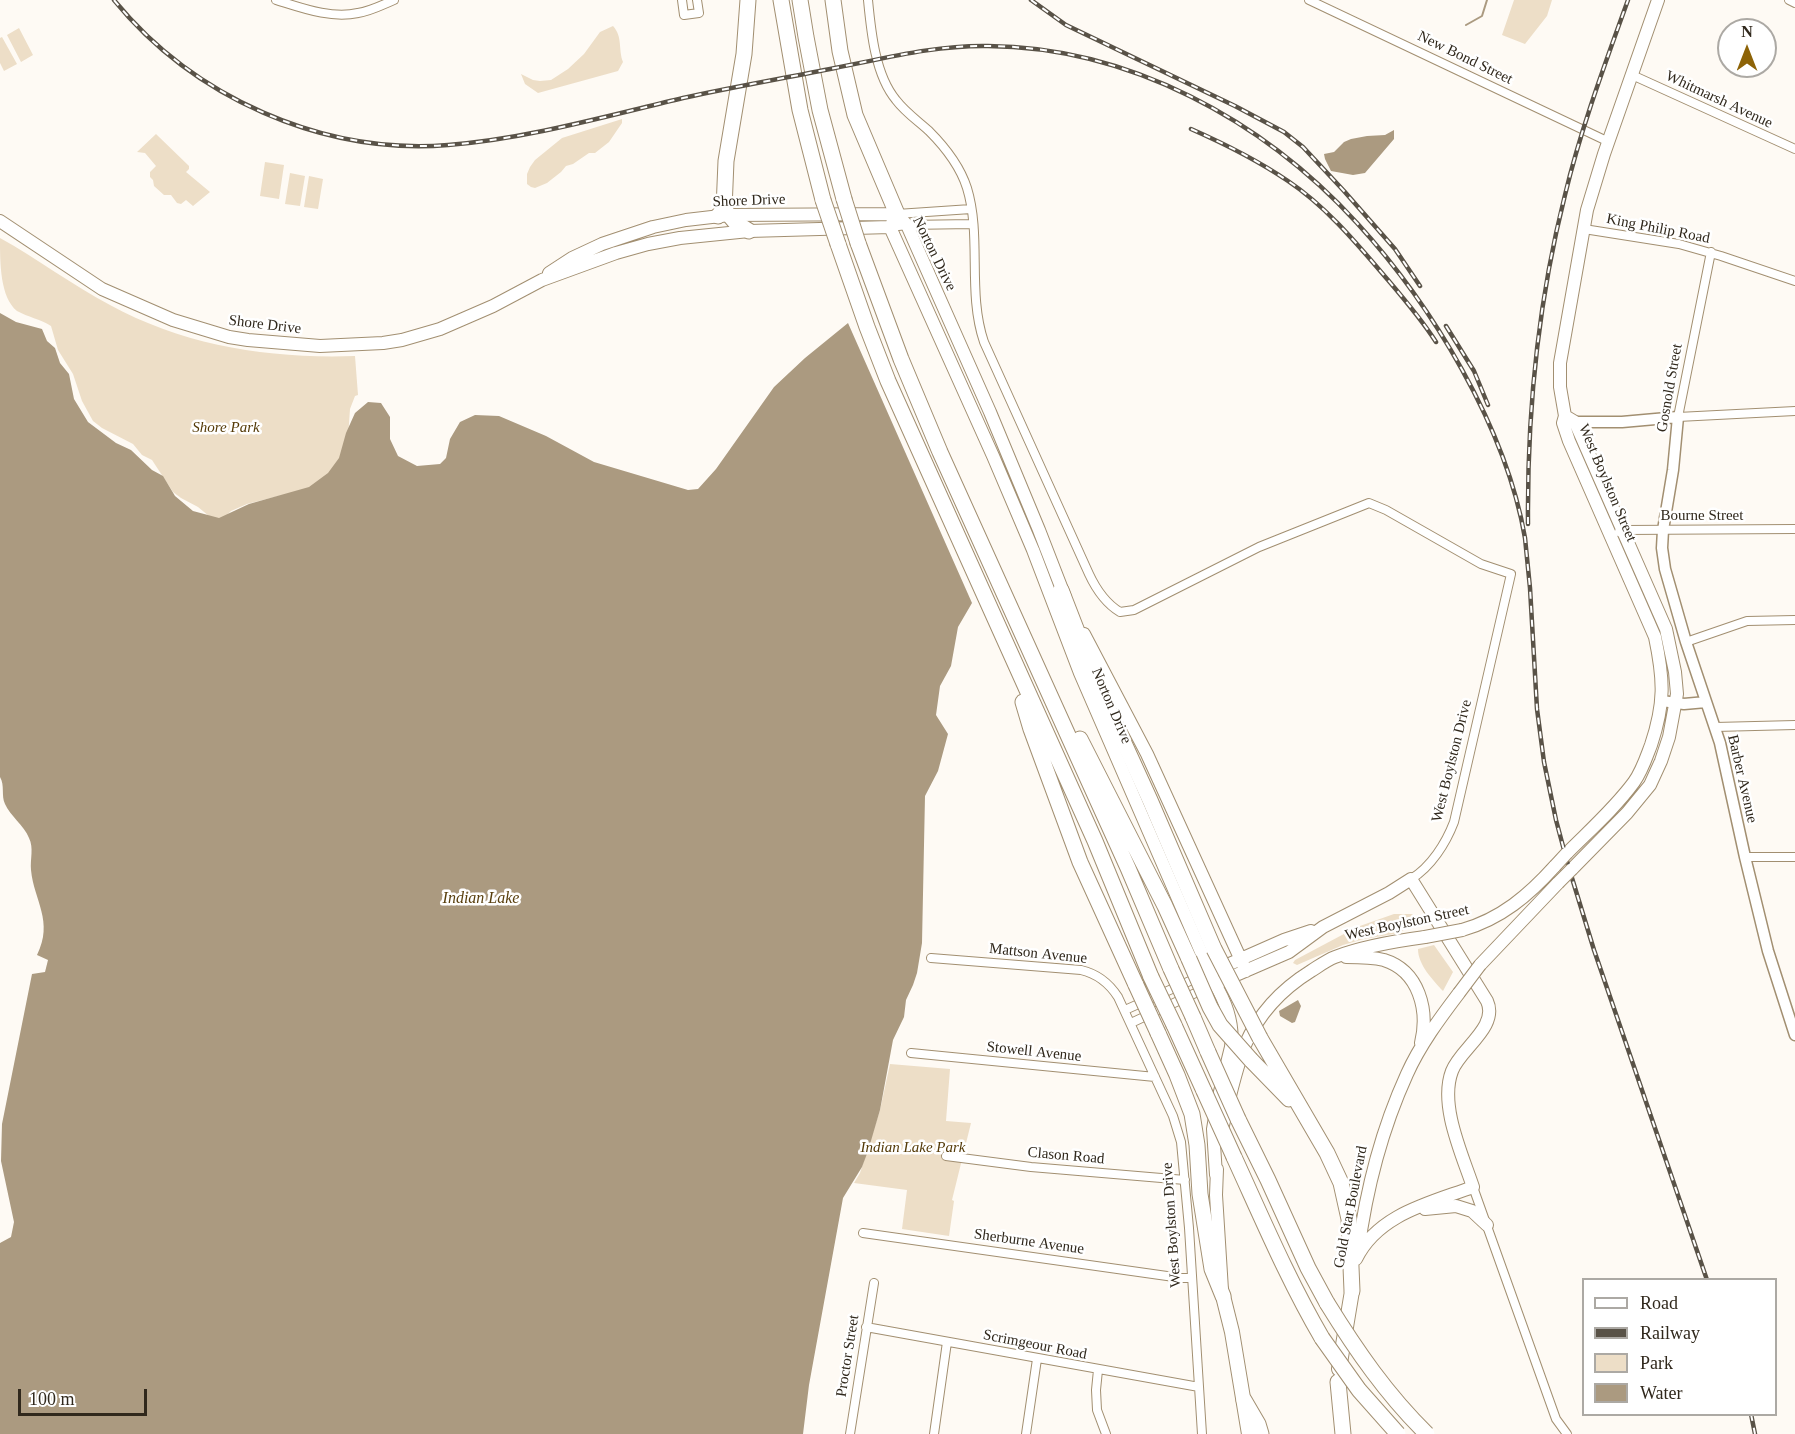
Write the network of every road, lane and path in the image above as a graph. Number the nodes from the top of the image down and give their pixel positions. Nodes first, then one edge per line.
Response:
1 (276, 0) edge
2 (394, 0) edge
3 (682, 0) edge
4 (697, 0) edge
5 (748, 0) edge
6 (782, 0) edge
7 (801, 0) edge
8 (832, 0) edge
9 (868, 0) edge
10 (1309, 0) edge
11 (1658, 0) edge
12 (1789, 0) edge
13 (1795, 3) edge
14 (1632, 75) junction
15 (1609, 142) junction
16 (1795, 149) edge
17 (971, 209) junction
18 (723, 213) junction
19 (0, 221) edge
20 (898, 222) junction
21 (972, 224) junction
22 (1584, 229) junction
23 (749, 231) junction
24 (1711, 252) junction
25 (542, 280) junction
26 (1795, 281) edge
27 (1795, 411) edge
28 (1678, 417) junction
29 (1570, 419) junction
30 (1795, 529) edge
31 (1624, 530) junction
32 (1663, 530) junction
33 (1611, 535) junction
34 (1511, 574) joint
35 (1061, 590) junction
36 (1795, 620) edge
37 (1022, 634) junction
38 (1686, 642) junction
39 (1006, 647) junction
40 (1662, 701) junction
41 (1706, 702) junction
42 (1676, 703) junction
43 (1795, 725) edge
44 (1715, 727) junction
45 (1795, 856) edge
46 (1745, 857) junction
47 (1572, 869) joint
48 (1411, 879) junction
49 (931, 958) dead end
50 (1333, 958) junction
51 (1244, 965) junction
52 (1210, 972) junction
53 (1215, 984) junction
54 (1125, 1010) junction
55 (1131, 1023) junction
56 (1795, 1035) edge
57 (911, 1053) dead end
58 (1416, 1058) junction
59 (1155, 1077) junction
60 (1327, 1153) junction
61 (946, 1156) dead end
62 (1216, 1175) junction
63 (1185, 1180) junction
64 (1473, 1186) junction
65 (1414, 1209) junction
66 (1487, 1225) junction
67 (863, 1233) dead end
68 (1356, 1259) junction
69 (1191, 1278) junction
70 (874, 1283) dead end
71 (1352, 1291) junction
72 (1223, 1296) junction
73 (866, 1327) junction
74 (947, 1342) junction
75 (1037, 1359) junction
76 (1098, 1370) junction
77 (1338, 1382) junction
78 (1199, 1388) junction
79 (1244, 1400) junction
80 (850, 1434) edge
81 (934, 1434) edge
82 (1026, 1434) edge
83 (1106, 1434) edge
84 (1202, 1434) edge
85 (1249, 1434) edge
86 (1261, 1434) edge
87 (1335, 1434) edge
88 (1343, 1434) edge
89 (1398, 1434) edge
90 (1427, 1434) edge
91 (1567, 1434) edge

1 - 2 street
3 - 4 street
5 - 18 highway
6 - 39 highway, bridge
7 - 37 highway, bridge
8 - 20 highway
9 - 17 street, Norton Drive
10 - 15 street, New Bond Street
11 - 14 main road, West Boylston Street
12 - 13 street
14 - 15 main road, West Boylston Street
14 - 16 street, Whitmarsh Avenue
15 - 22 main road, West Boylston Street
17 - 20 street, Shore Drive
17 - 21 street, Norton Drive
18 - 20 main road, Shore Drive
18 - 23 highway
18 - 25 main road, Shore Drive
19 - 25 main road, Shore Drive
20 - 21 street, Shore Drive
20 - 23 main road, Shore Drive
20 - 35 main road, Norton Drive
20 - 52 main road, Norton Drive
21 - 34 street, Norton Drive
22 - 24 street, King Philip Road
22 - 29 main road, West Boylston Street
23 - 25 main road, Shore Drive
24 - 26 street, King Philip Road
24 - 28 street, Gosnold Street
27 - 28 street
28 - 29 street
28 - 32 street, Gosnold Street
29 - 31 main road, West Boylston Street
29 - 33 main road, West Boylston Street
30 - 32 street, Bourne Street
31 - 32 street, Bourne Street
31 - 33 street, Bourne Street
31 - 42 main road, West Boylston Street
32 - 38 street, Barber Avenue
33 - 40 main road, West Boylston Street
34 - 48 street, West Boylston Drive
35 - 51 main road, Norton Drive
35 - 60 highway, bridge
36 - 38 street
37 - 60 highway, bridge
37 - 90 highway, bridge
38 - 41 street, Barber Avenue
39 - 72 highway, bridge
39 - 89 highway, bridge
40 - 42 street
40 - 50 main road, West Boylston Street, bridge
41 - 42 street
41 - 44 street, Barber Avenue
42 - 47 main road, West Boylston Street
43 - 44 street
44 - 46 street, Barber Avenue
45 - 46 street
46 - 56 street, Barber Avenue
47 - 58 main road, Gold Star Boulevard, bridge
48 - 51 main road, West Boylston Drive
48 - 64 main road
49 - 54 street, Mattson Avenue
50 - 58 main road
50 - 62 main road, West Boylston Street
51 - 52 main road, West Boylston Drive
51 - 53 main road, West Boylston Drive
52 - 53 main road, Norton Drive
52 - 54 street, West Boylston Drive
53 - 55 street, West Boylston Drive
53 - 62 main road, Norton Drive
54 - 55 street, West Boylston Drive
55 - 59 street, West Boylston Drive
57 - 59 street, Stowell Avenue
58 - 68 main road, Gold Star Boulevard
59 - 63 street, West Boylston Drive
60 - 71 highway
61 - 63 street, Clason Road
62 - 72 main road, West Boylston Street
63 - 69 street, West Boylston Drive
64 - 65 main road
64 - 66 street
65 - 66 main road
65 - 68 main road
66 - 91 street
67 - 69 street, Sherburne Avenue
68 - 71 main road, Gold Star Boulevard
69 - 78 street, West Boylston Drive
70 - 73 street, Proctor Street
71 - 77 main road, Gold Star Boulevard
72 - 79 main road, West Boylston Street
73 - 74 street, Scrimgeour Road
73 - 80 street, Proctor Street
74 - 75 street, Scrimgeour Road
74 - 81 street
75 - 76 street, Scrimgeour Road
75 - 82 street
76 - 78 street, Scrimgeour Road
76 - 83 street
77 - 87 main road, Gold Star Boulevard
77 - 88 highway
78 - 84 street, West Boylston Drive
79 - 85 main road, West Boylston Street
79 - 86 highway

